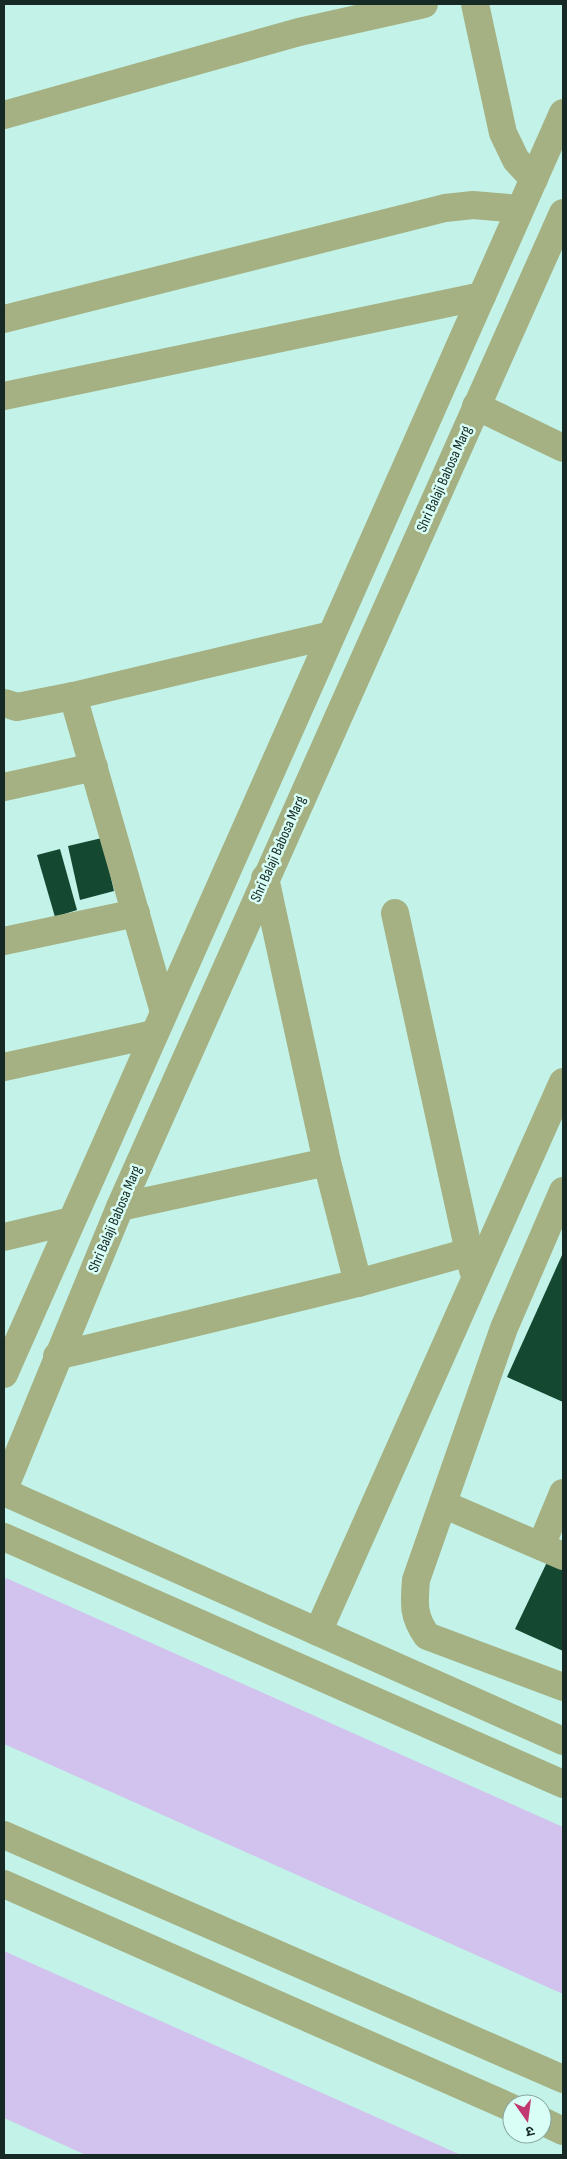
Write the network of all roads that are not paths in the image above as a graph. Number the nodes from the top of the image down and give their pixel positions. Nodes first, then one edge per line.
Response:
1 (424, 4) edge
2 (475, 4) edge
3 (563, 113) edge
4 (4, 115) edge
5 (534, 179) junction
6 (520, 209) junction
7 (563, 213) edge
8 (482, 296) junction
9 (4, 319) edge
10 (4, 396) edge
11 (476, 406) junction
12 (563, 448) edge
13 (331, 636) junction
14 (73, 696) junction
15 (4, 704) edge
16 (94, 767) junction
17 (4, 787) edge
18 (265, 878) junction
19 (136, 912) junction
20 (395, 913) dead end
21 (4, 941) edge
22 (159, 1023) junction
23 (4, 1067) edge
24 (563, 1082) edge
25 (327, 1162) junction
26 (563, 1190) edge
27 (120, 1207) junction
28 (72, 1221) junction
29 (4, 1237) edge
30 (469, 1252) junction
31 (475, 1280) junction
32 (358, 1283) junction
33 (57, 1356) junction
34 (5, 1368) edge
35 (4, 1490) edge
36 (563, 1493) edge
37 (443, 1504) junction
38 (4, 1537) edge
39 (552, 1551) edge
40 (318, 1632) junction
41 (563, 1688) edge
42 (563, 1741) edge
43 (563, 1784) edge
44 (4, 1835) edge
45 (4, 1884) edge
46 (563, 2079) edge
47 (502, 2104) edge

1 - 4 street
2 - 5 street
3 - 5 street
5 - 6 street
6 - 8 street
6 - 9 street
7 - 11 street, Shri Balaji Babosa Marg
8 - 10 street
8 - 13 street
11 - 12 street
11 - 18 street, Shri Balaji Babosa Marg
13 - 14 street
13 - 22 street
14 - 15 street
14 - 16 street
16 - 17 street
16 - 19 street
18 - 25 street
18 - 27 street, Shri Balaji Babosa Marg
19 - 21 street
19 - 22 street
20 - 30 street
22 - 23 street
22 - 28 street
24 - 31 street
25 - 27 street
25 - 32 street
26 - 37 street
27 - 33 street, Shri Balaji Babosa Marg
28 - 29 street
28 - 34 street
30 - 31 street
30 - 32 street
31 - 40 street
32 - 33 street
33 - 35 street, Shri Balaji Babosa Marg
35 - 40 street
36 - 39 street
37 - 39 street
37 - 41 street
38 - 43 street
40 - 42 street
44 - 46 street
45 - 47 street

